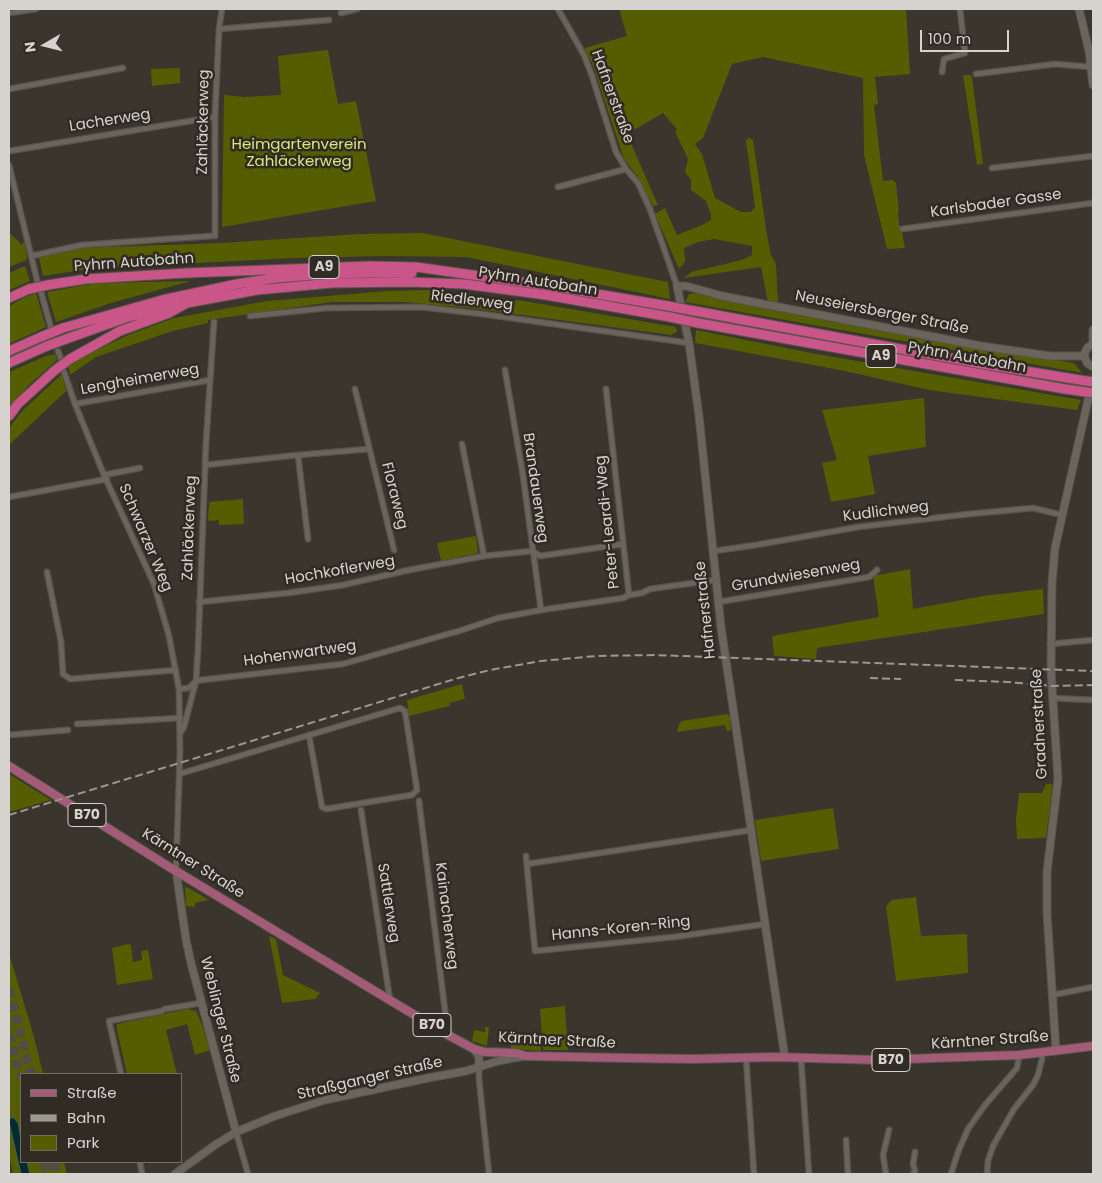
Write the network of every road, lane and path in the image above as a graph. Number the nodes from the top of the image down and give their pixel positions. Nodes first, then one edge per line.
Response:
1 (36, 9) edge
2 (222, 9) edge
3 (357, 9) edge
4 (558, 9) edge
5 (960, 9) edge
6 (1079, 9) edge
7 (9, 13) edge
8 (341, 13) dead end
9 (329, 20) dead end
10 (219, 29) junction
11 (1092, 67) junction
12 (123, 68) dead end
13 (942, 72) dead end
14 (976, 74) dead end
15 (1093, 85) edge
16 (9, 89) edge
17 (216, 117) junction
18 (9, 151) edge
19 (1093, 156) edge
20 (9, 165) edge
21 (626, 168) junction
22 (992, 168) dead end
23 (558, 187) dead end
24 (1093, 203) edge
25 (902, 229) dead end
26 (31, 256) junction
27 (454, 272) junction
28 (37, 280) dead end
29 (677, 286) junction
30 (40, 292) dead end
31 (9, 298) edge
32 (187, 303) junction
33 (250, 316) dead end
34 (214, 322) dead end
35 (51, 328) dead end
36 (1093, 330) edge
37 (1093, 340) edge
38 (689, 343) junction
39 (1093, 344) edge
40 (9, 351) edge
41 (58, 351) dead end
42 (1084, 356) junction
43 (65, 359) junction
44 (9, 363) edge
45 (505, 370) dead end
46 (64, 372) dead end
47 (1093, 373) edge
48 (210, 380) junction
49 (355, 389) dead end
50 (606, 389) dead end
51 (1091, 397) edge
52 (75, 404) junction
53 (9, 416) edge
54 (462, 444) dead end
55 (369, 449) junction
56 (298, 455) junction
57 (205, 465) junction
58 (140, 468) dead end
59 (105, 477) junction
60 (9, 498) edge
61 (1062, 515) junction
62 (308, 539) dead end
63 (623, 544) junction
64 (394, 550) dead end
65 (532, 551) junction
66 (714, 551) junction
67 (484, 556) junction
68 (877, 570) dead end
69 (47, 572) dead end
70 (715, 580) junction
71 (629, 595) junction
72 (199, 602) junction
73 (717, 602) junction
74 (541, 610) junction
75 (1093, 640) edge
76 (1050, 644) junction
77 (176, 670) junction
78 (196, 681) junction
79 (179, 689) junction
80 (1052, 698) junction
81 (1093, 700) edge
82 (180, 718) junction
83 (77, 724) dead end
84 (68, 730) dead end
85 (180, 733) junction
86 (9, 735) edge
87 (310, 735) junction
88 (9, 766) edge
89 (179, 774) junction
90 (419, 801) dead end
91 (361, 810) dead end
92 (752, 830) junction
93 (526, 856) dead end
94 (527, 864) junction
95 (176, 870) junction
96 (766, 924) junction
97 (1093, 987) edge
98 (1052, 995) junction
99 (390, 1000) junction
100 (201, 1003) junction
101 (448, 1035) junction
102 (1093, 1046) edge
103 (474, 1049) junction
104 (1056, 1050) junction
105 (1042, 1052) junction
106 (1019, 1055) junction
107 (526, 1056) junction
108 (746, 1058) junction
109 (785, 1058) junction
110 (802, 1059) junction
111 (479, 1067) junction
112 (121, 1073) edge
113 (889, 1130) dead end
114 (236, 1132) junction
115 (846, 1140) dead end
116 (915, 1152) dead end
117 (175, 1174) edge
118 (248, 1174) edge
119 (489, 1174) edge
120 (754, 1174) edge
121 (809, 1174) edge
122 (848, 1174) edge
123 (886, 1174) edge
124 (913, 1174) edge
125 (952, 1174) edge
126 (987, 1174) edge

1 - 7 street
2 - 10 street, Zahläckerweg
3 - 8 street
4 - 21 street, Hafnerstraße
5 - 13 street
6 - 11 street
9 - 10 street
10 - 17 street, Zahläckerweg
11 - 14 street
11 - 15 street
12 - 16 street
17 - 18 street, Lacherweg
17 - 26 street, Zahläckerweg
19 - 22 street
20 - 26 street
21 - 23 street
21 - 29 street, Hafnerstraße
24 - 25 street, Karlsbader Gasse
26 - 28 street
27 - 31 highway, Pyhrn Autobahn / A9, bridge
27 - 40 highway, bridge
27 - 47 highway, Pyhrn Autobahn / A9, bridge
29 - 38 street, Hafnerstraße
29 - 42 street, Neuseiersberger Straße
30 - 35 street
32 - 43 highway, Pyhrn Autobahn / A9
32 - 44 highway, bridge
32 - 51 highway, Pyhrn Autobahn / A9, bridge
33 - 38 street, Riedlerweg
34 - 48 street, Zahläckerweg
36 - 37 street
38 - 66 street, Hafnerstraße
39 - 42 street
41 - 43 street
42 - 47 street
43 - 53 highway, Pyhrn Autobahn / A9, bridge
45 - 65 street, Brandauerweg
46 - 52 street, Schwarzer Weg
48 - 52 street, Lengheimerweg
48 - 57 street, Zahläckerweg
49 - 55 street, Floraweg
50 - 63 street, Peter-Leardi-Weg
51 - 61 street, Gradnerstraße
52 - 59 street, Schwarzer Weg
54 - 67 street
55 - 56 street, Floraweg
55 - 64 street, Floraweg
56 - 57 street, Floraweg
56 - 62 street
57 - 72 street, Zahläckerweg
58 - 59 street, Schwarzer Weg
59 - 60 street
59 - 77 street, Schwarzer Weg
61 - 66 street, Kudlichweg
61 - 76 street, Gradnerstraße
63 - 65 street, Hochkoflerweg
63 - 71 street, Peter-Leardi-Weg
65 - 67 street, Hochkoflerweg
65 - 74 street, Brandauerweg
66 - 70 street, Hafnerstraße
67 - 72 street, Hochkoflerweg
68 - 73 street, Grundwiesenweg
69 - 77 street
70 - 71 street, Peter-Leardi-Weg
70 - 73 street, Hafnerstraße
71 - 74 street
72 - 78 street, Zahläckerweg
73 - 92 street, Hafnerstraße
74 - 78 street, Hohenwartweg
75 - 76 street
76 - 80 street, Gradnerstraße
77 - 79 street, Schwarzer Weg
78 - 79 street, Hohenwartweg
78 - 85 street, Zahläckerweg
79 - 82 street, Schwarzer Weg
80 - 81 street
80 - 98 street, Gradnerstraße
82 - 83 street
82 - 85 street, Schwarzer Weg
84 - 86 street
85 - 89 street, Schwarzer Weg
87 - 87 street
87 - 89 street
88 - 95 main road, Kärntner Straße / B70
89 - 95 street, Schwarzer Weg
90 - 101 street, Kainacherweg
91 - 99 street, Sattlerweg
92 - 94 street
92 - 96 street, Hafnerstraße
93 - 94 street, Hanns-Koren-Ring
94 - 96 street, Hanns-Koren-Ring
95 - 99 main road, Kärntner Straße / B70
95 - 100 street, Weblinger Straße
96 - 109 street, Hafnerstraße
97 - 98 street
98 - 104 street, Gradnerstraße
99 - 101 main road, Kärntner Straße / B70
100 - 112 street
100 - 114 street, Weblinger Straße
101 - 103 main road, Kärntner Straße / B70
102 - 104 main road, Kärntner Straße / B70
103 - 107 main road, Kärntner Straße / B70
103 - 111 street
104 - 105 main road, Kärntner Straße / B70
105 - 106 main road, Kärntner Straße / B70
105 - 126 street
106 - 110 main road, Kärntner Straße / B70
106 - 125 street
107 - 108 main road, Kärntner Straße / B70
107 - 111 street, Straßganger Straße
108 - 109 main road, Kärntner Straße / B70
108 - 120 street
109 - 110 main road, Kärntner Straße / B70
110 - 121 street
111 - 114 street, Straßganger Straße
111 - 119 street
113 - 123 street
114 - 117 street, Straßganger Straße
114 - 118 street, Weblinger Straße
115 - 122 street
116 - 124 street

